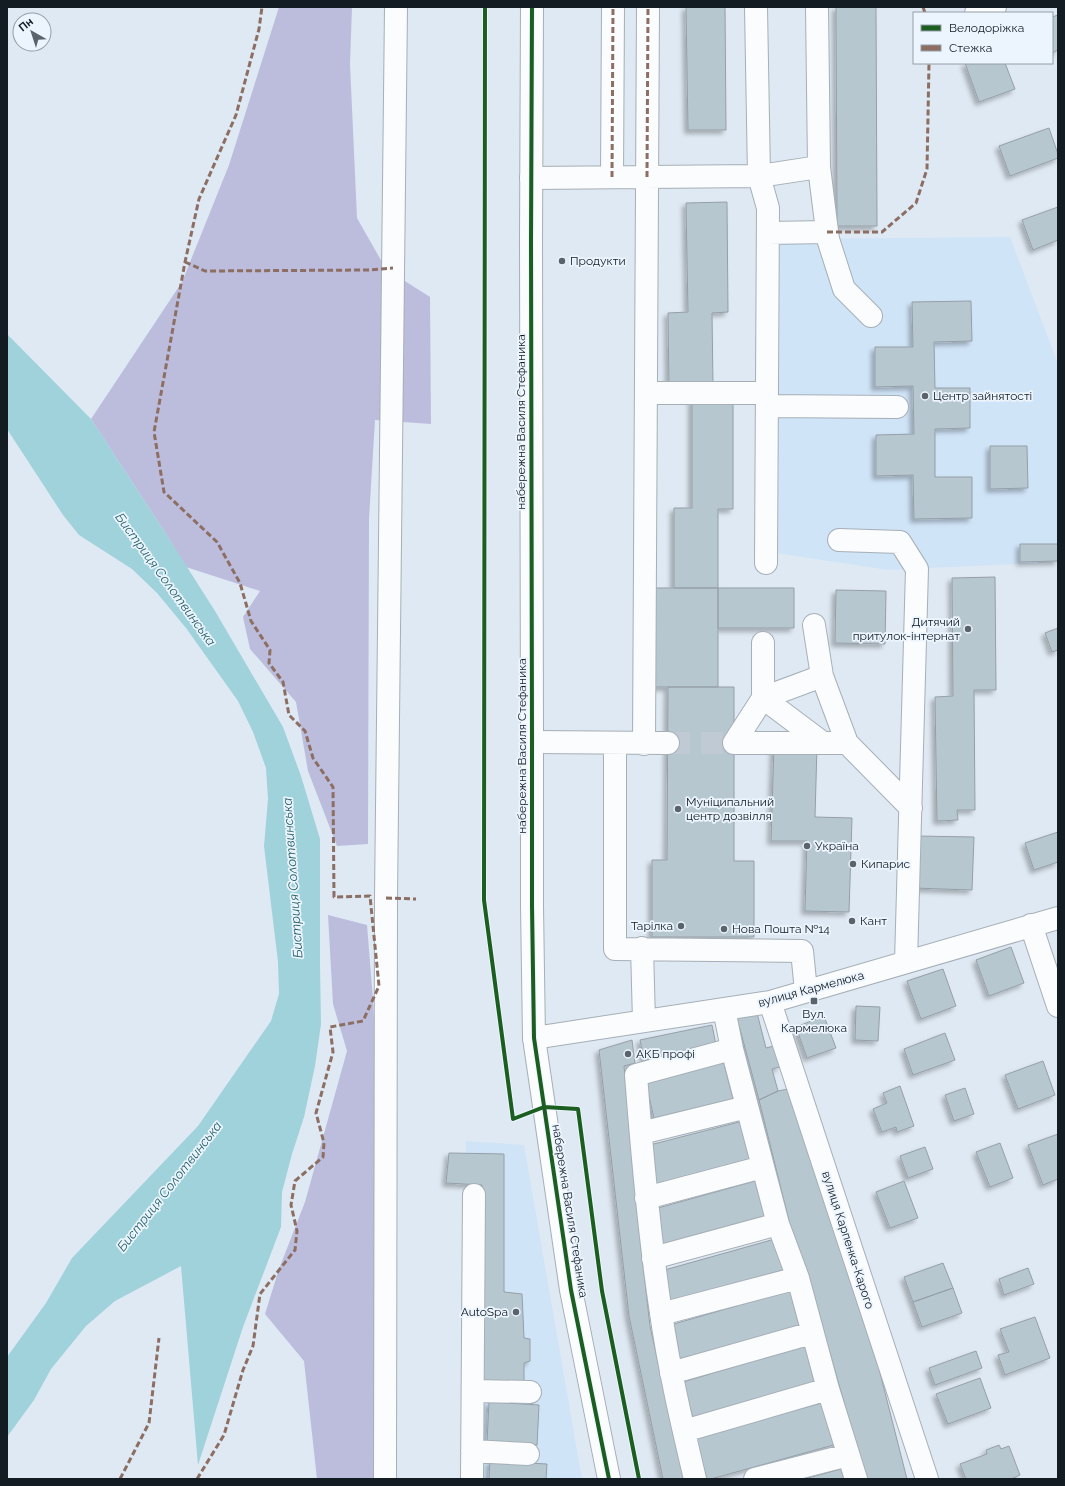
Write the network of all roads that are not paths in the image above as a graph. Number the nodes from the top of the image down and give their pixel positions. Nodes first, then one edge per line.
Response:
1 (396, 7) edge
2 (532, 7) edge
3 (613, 7) edge
4 (648, 7) edge
5 (756, 7) edge
6 (817, 7) edge
7 (995, 7) edge
8 (979, 12) edge
9 (819, 167) junction
10 (759, 176) junction
11 (612, 177) junction
12 (647, 177) junction
13 (531, 178) junction
14 (827, 232) junction
15 (768, 233) junction
16 (871, 316) dead end
17 (646, 393) junction
18 (767, 400) junction
19 (897, 407) dead end
20 (839, 540) dead end
21 (766, 563) dead end
22 (814, 624) dead end
23 (763, 643) dead end
24 (822, 676) junction
25 (763, 698) junction
26 (532, 742) junction
27 (615, 743) junction
28 (668, 743) tunnel mouth
29 (823, 743) junction
30 (847, 743) junction
31 (644, 744) junction
32 (911, 808) junction
33 (1058, 918) edge
34 (1031, 925) junction
35 (642, 948) junction
36 (906, 962) junction
37 (806, 991) junction
38 (770, 1002) junction
39 (1058, 1006) edge
40 (724, 1009) junction
41 (644, 1021) junction
42 (534, 1038) junction
43 (732, 1049) junction
44 (747, 1107) junction
45 (641, 1134) junction
46 (763, 1167) junction
47 (474, 1195) dead end
48 (646, 1198) junction
49 (778, 1224) junction
50 (653, 1258) junction
51 (798, 1278) junction
52 (661, 1314) junction
53 (812, 1333) junction
54 (671, 1373) junction
55 (828, 1389) junction
56 (473, 1391) junction
57 (530, 1392) dead end
58 (684, 1431) junction
59 (472, 1451) junction
60 (528, 1454) dead end
61 (848, 1455) junction
62 (385, 1479) edge
63 (472, 1479) edge
64 (609, 1479) edge
65 (695, 1479) edge
66 (755, 1479) edge
67 (856, 1479) edge
68 (927, 1479) edge

1 - 62 street
2 - 13 street, набережна Василя Стефаника
3 - 11 street
4 - 12 street
5 - 10 street
6 - 9 street
7 - 8 street
9 - 10 street
9 - 14 street
10 - 12 street
10 - 15 street
11 - 12 street
11 - 13 street
12 - 17 street
13 - 26 street, набережна Василя Стефаника
14 - 15 street
14 - 16 street
15 - 18 street
17 - 18 street
17 - 31 street
18 - 19 street
18 - 21 street
20 - 32 street
22 - 24 street
23 - 25 street
24 - 25 street
24 - 30 street
25 - 29 street
25 - 29 street
26 - 27 street
26 - 42 street, набережна Василя Стефаника
27 - 31 street
27 - 35 street
28 - 31 street
29 - 30 street
30 - 32 street
32 - 36 street
33 - 34 street, вулиця Кармелюка
34 - 36 street, вулиця Кармелюка
34 - 39 street
35 - 37 street
35 - 41 street
36 - 37 street, вулиця Кармелюка
37 - 38 street, вулиця Кармелюка
38 - 40 street, вулиця Кармелюка
38 - 68 street, вулиця Карпенка-Карого
40 - 41 street, вулиця Кармелюка
40 - 43 street
41 - 42 street, вулиця Кармелюка
42 - 64 street, набережна Василя Стефаника
43 - 44 street
43 - 45 street
44 - 45 street
44 - 46 street
45 - 48 street
46 - 48 street
46 - 49 street
47 - 56 street
48 - 50 street
49 - 50 street
49 - 51 street
50 - 52 street
51 - 52 street
51 - 53 street
52 - 54 street
53 - 54 street
53 - 55 street
54 - 58 street
55 - 58 street
55 - 61 street
56 - 57 street
56 - 59 street
58 - 65 street
59 - 60 street
59 - 63 street
61 - 66 street
61 - 67 street

